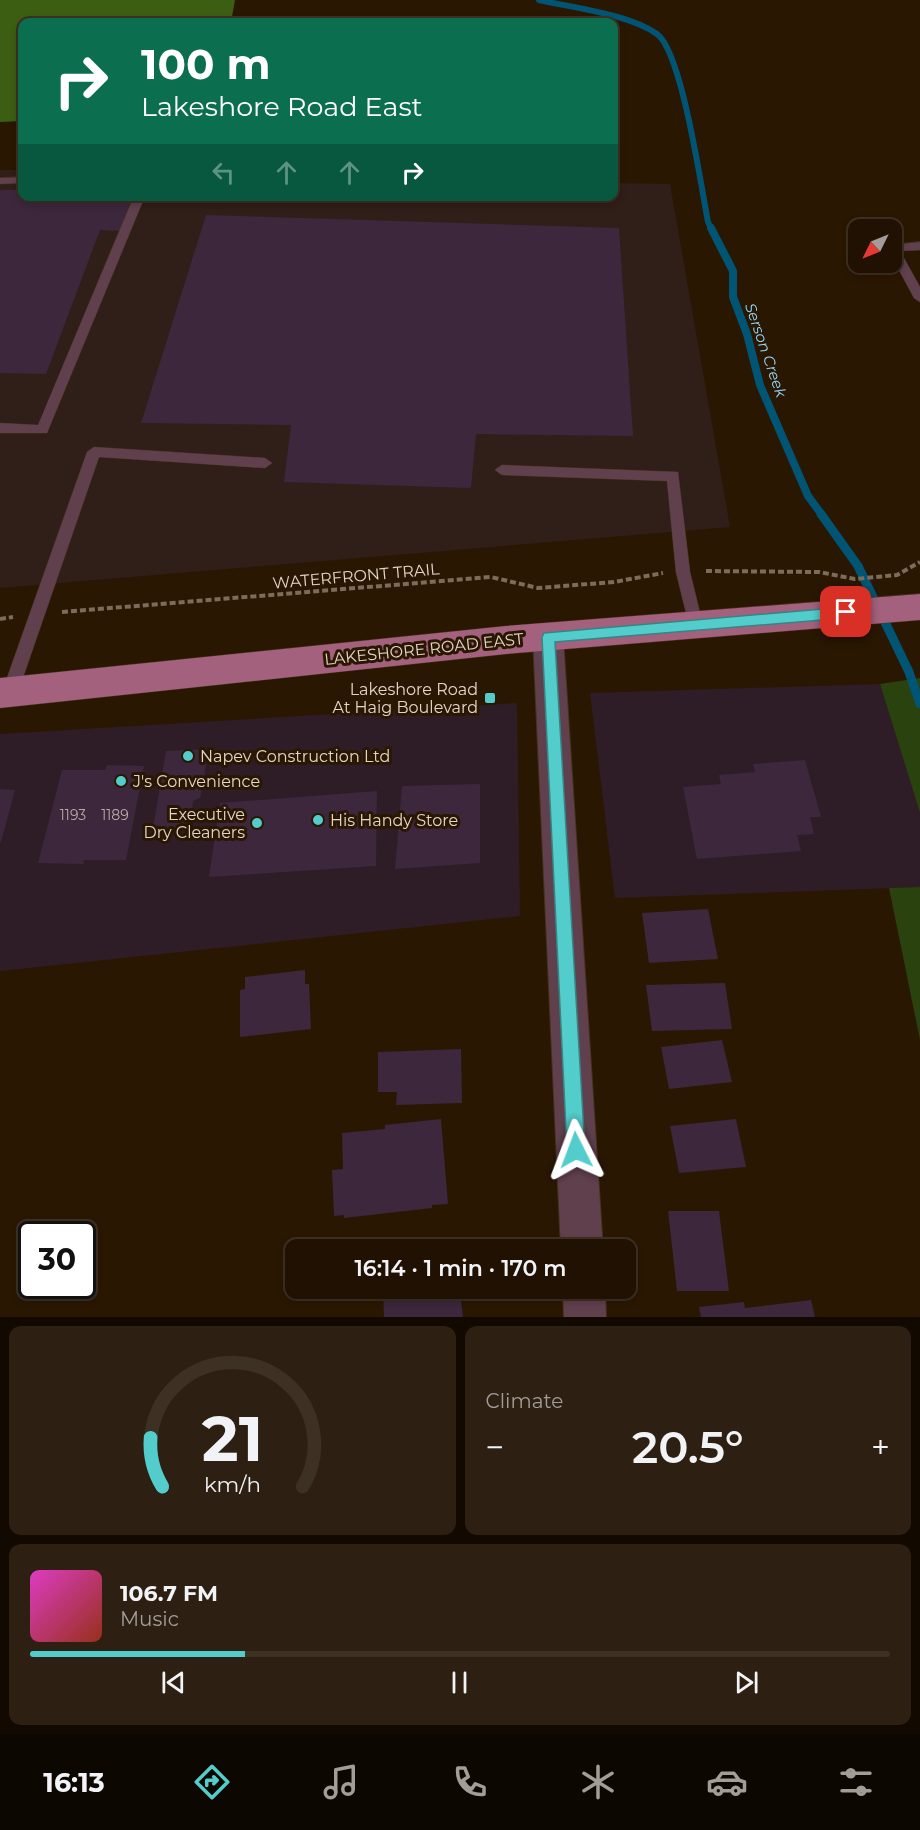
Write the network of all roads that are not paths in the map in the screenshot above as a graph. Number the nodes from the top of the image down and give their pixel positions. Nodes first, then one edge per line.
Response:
1 (18, 180) edge
2 (0, 181) edge
3 (138, 201) edge
4 (920, 246) edge
5 (920, 298) edge
6 (0, 428) edge
7 (265, 463) dead end
8 (502, 470) dead end
9 (910, 607) edge
10 (696, 625) junction
11 (548, 637) junction
12 (5, 692) edge
13 (581, 1239) edge
14 (584, 1299) edge
15 (585, 1317) edge

1 - 2 lane
3 - 6 lane
4 - 5 lane
7 - 12 lane
8 - 10 lane
9 - 10 main road, LAKESHORE ROAD EAST
10 - 11 main road, LAKESHORE ROAD EAST
11 - 12 main road, LAKESHORE ROAD EAST
11 - 13 street
14 - 15 street

